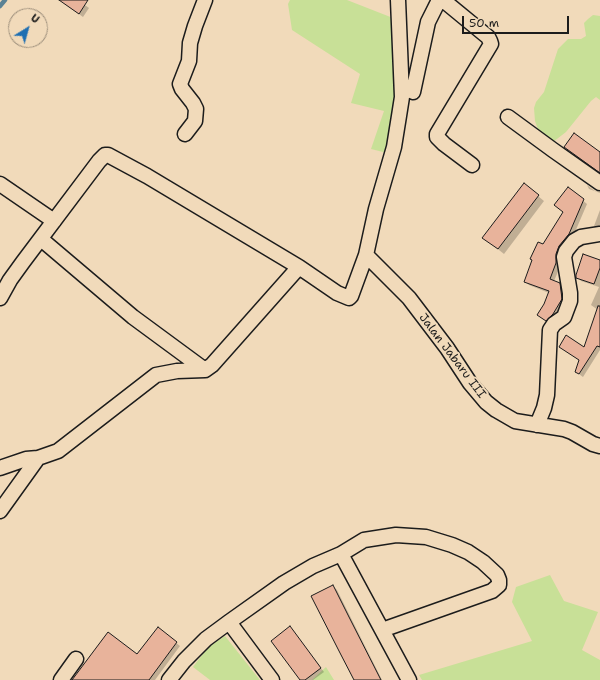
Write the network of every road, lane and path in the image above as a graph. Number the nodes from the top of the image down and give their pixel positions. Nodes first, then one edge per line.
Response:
1 (206, 0) edge
2 (398, 0) edge
3 (439, 0) edge
4 (443, 0) edge
5 (412, 92) dead end
6 (508, 117) dead end
7 (185, 134) dead end
8 (472, 165) dead end
9 (600, 183) edge
10 (0, 184) edge
11 (54, 221) junction
12 (600, 234) edge
13 (41, 239) junction
14 (366, 255) junction
15 (299, 268) junction
16 (0, 298) edge
17 (205, 370) junction
18 (536, 425) junction
19 (600, 446) edge
20 (38, 458) junction
21 (0, 468) edge
22 (0, 511) edge
23 (341, 554) junction
24 (229, 622) junction
25 (382, 630) junction
26 (76, 659) dead end
27 (61, 680) edge
28 (169, 680) edge
29 (272, 680) edge
30 (409, 680) edge

1 - 7 street
2 - 14 street
3 - 5 street
4 - 8 street
6 - 9 street
10 - 11 street
11 - 13 street
11 - 15 street
12 - 18 street
13 - 16 street
13 - 17 street
14 - 15 street
14 - 18 street, Jalan Jabaru III
15 - 17 street
17 - 20 street
18 - 19 street, Jalan Jabaru III
20 - 21 street
20 - 22 street
23 - 24 street
23 - 25 street
23 - 25 street
24 - 28 street
24 - 29 street
25 - 30 street
26 - 27 street

